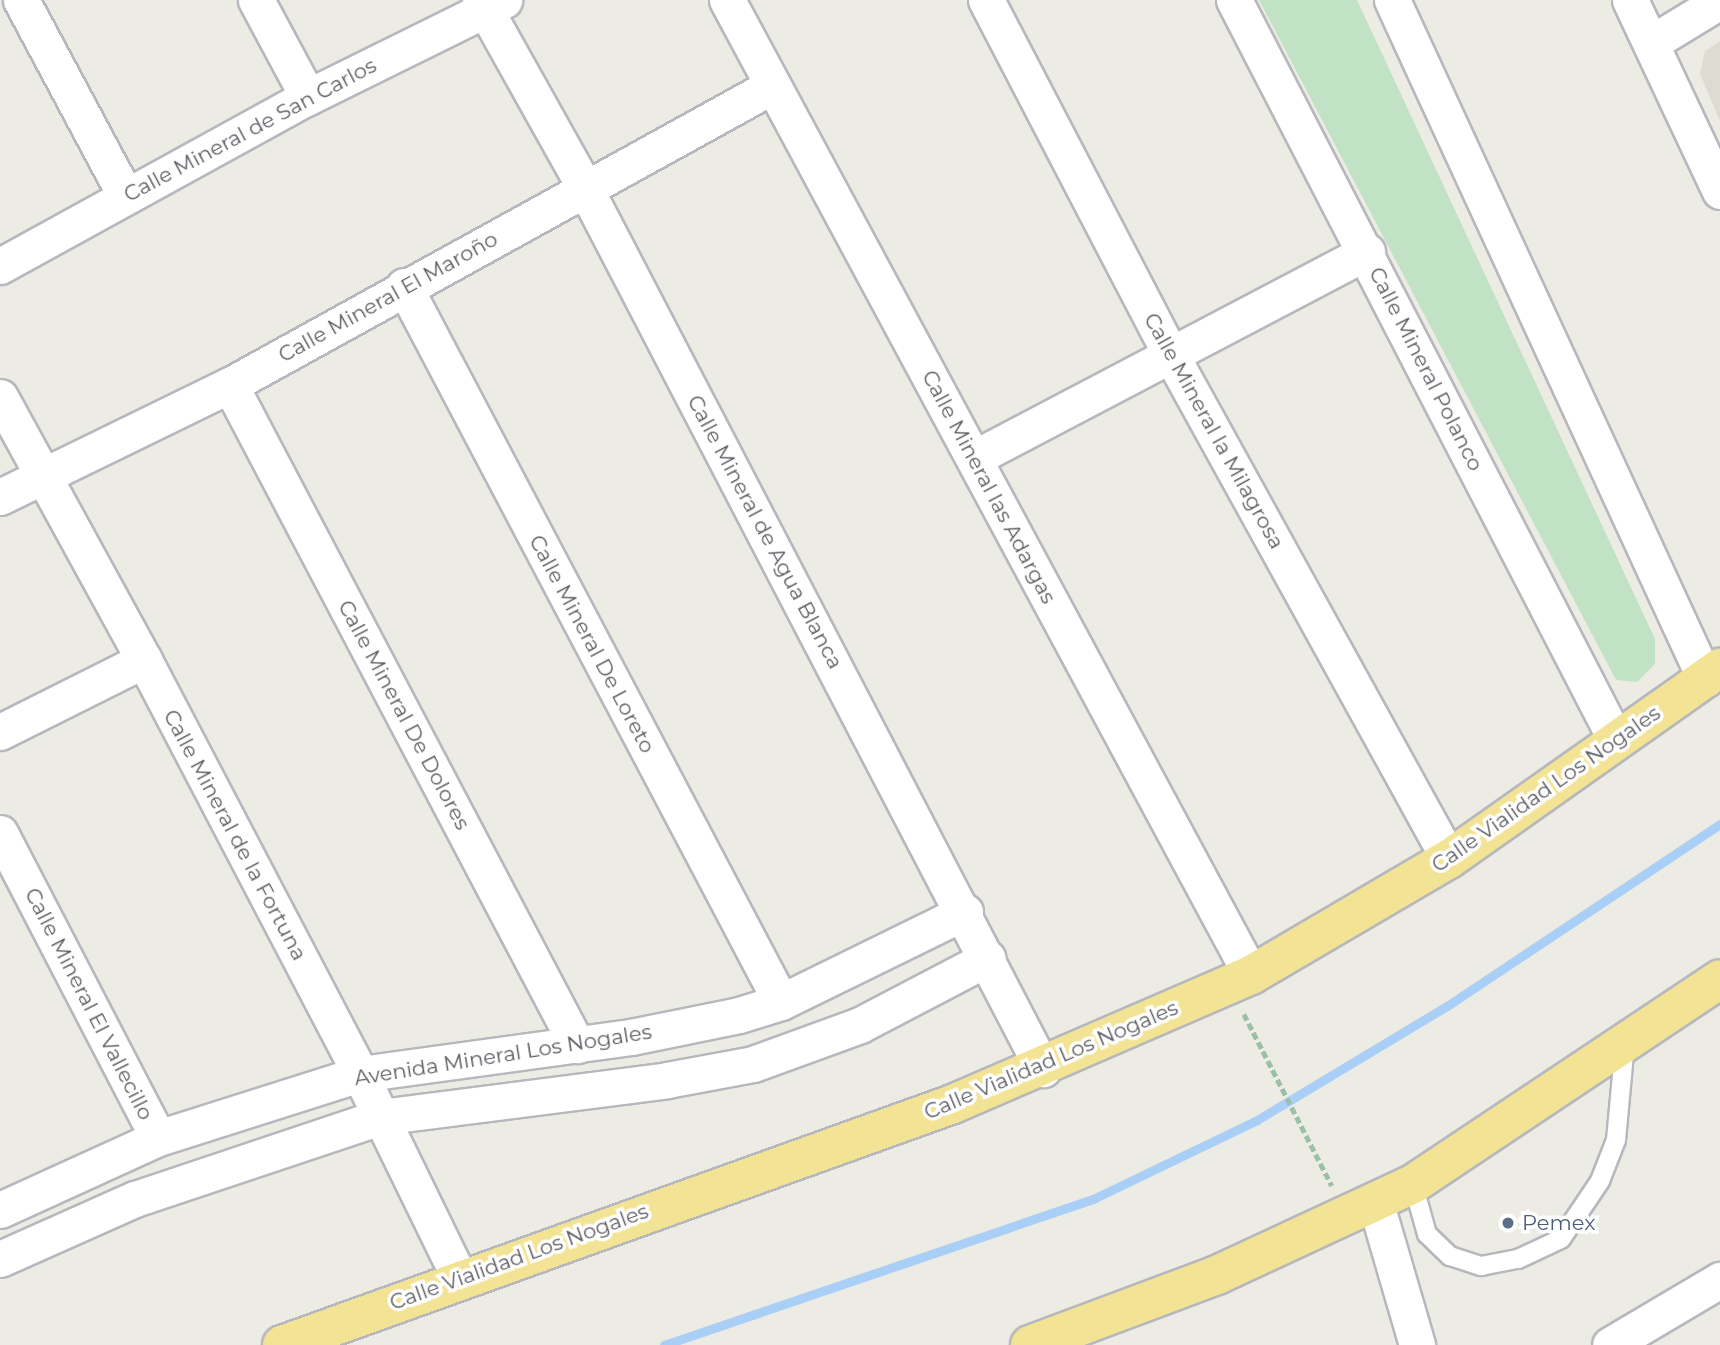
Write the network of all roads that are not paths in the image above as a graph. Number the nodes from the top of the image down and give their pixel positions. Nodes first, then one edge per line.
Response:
1 (21, 0) edge
2 (257, 0) edge
3 (727, 0) edge
4 (986, 0) edge
5 (1234, 0) edge
6 (1392, 0) edge
7 (1630, 0) edge
8 (1720, 1) edge
9 (490, 3) edge
10 (1651, 43) junction
11 (772, 86) junction
12 (308, 97) junction
13 (586, 190) junction
14 (1720, 191) edge
15 (125, 195) junction
16 (1367, 252) junction
17 (0, 266) edge
18 (404, 286) junction
19 (1172, 357) junction
20 (230, 385) junction
21 (0, 397) edge
22 (974, 458) junction
23 (43, 474) junction
24 (0, 498) edge
25 (144, 660) junction
26 (1713, 673) edge
27 (0, 732) edge
28 (1616, 740) junction
29 (0, 833) edge
30 (1449, 859) junction
31 (965, 912) junction
32 (988, 958) junction
33 (1251, 975) junction
34 (1720, 979) edge
35 (781, 1002) junction
36 (1625, 1041) junction
37 (578, 1045) junction
38 (1043, 1069) junction
39 (360, 1074) junction
40 (380, 1118) junction
41 (158, 1138) junction
42 (1413, 1184) junction
43 (1375, 1201) junction
44 (0, 1210) edge
45 (0, 1259) edge
46 (460, 1279) junction
47 (1720, 1280) edge
48 (1629, 1340) edge
49 (1414, 1344) edge
50 (282, 1345) edge
51 (1030, 1345) edge

1 - 15 street
2 - 12 street
3 - 11 street, Calle Mineral las Adargas
4 - 19 street, Calle Mineral la Milagrosa
5 - 16 street, Calle Mineral Polanco
6 - 26 street
7 - 10 street
8 - 10 street
9 - 12 street, Calle Mineral de San Carlos
9 - 13 street, Calle Mineral de Agua Blanca
10 - 14 street
11 - 13 street, Calle Mineral El Maroño
11 - 22 street, Calle Mineral las Adargas
12 - 15 street, Calle Mineral de San Carlos
13 - 18 street, Calle Mineral El Maroño
13 - 31 street, Calle Mineral de Agua Blanca
15 - 17 street, Calle Mineral de San Carlos
16 - 19 street
16 - 28 street, Calle Mineral Polanco
18 - 20 street, Calle Mineral El Maroño
18 - 35 street, Calle Mineral De Loreto
19 - 22 street
19 - 30 street, Calle Mineral la Milagrosa
20 - 23 street, Calle Mineral El Maroño
20 - 37 street, Calle Mineral De Dolores
21 - 23 street, Calle Mineral de la Fortuna
22 - 33 street, Calle Mineral las Adargas
23 - 24 street, Calle Mineral El Maroño
23 - 25 street, Calle Mineral de la Fortuna
25 - 27 street
25 - 39 street, Calle Mineral de la Fortuna
26 - 28 highway, Calle Vialidad Los Nogales
28 - 30 highway, Calle Vialidad Los Nogales
29 - 41 street, Calle Mineral El Vallecillo
30 - 33 highway, Calle Vialidad Los Nogales
31 - 32 street, Calle Mineral de Agua Blanca
31 - 35 street, Avenida Mineral Los Nogales
32 - 38 street, Calle Mineral de Agua Blanca
32 - 40 street
33 - 38 highway, Calle Vialidad Los Nogales
34 - 36 highway
35 - 37 street, Avenida Mineral Los Nogales
36 - 42 highway
36 - 42 lane
37 - 39 street, Avenida Mineral Los Nogales
38 - 46 highway, Calle Vialidad Los Nogales
39 - 40 street, Calle Mineral de la Fortuna
39 - 41 street, Avenida Mineral Los Nogales
40 - 45 street
40 - 46 street, Calle Mineral de la Fortuna
41 - 44 street, Avenida Mineral Los Nogales
42 - 43 highway
43 - 49 street
43 - 51 highway
46 - 50 highway, Calle Vialidad Los Nogales
47 - 48 street

